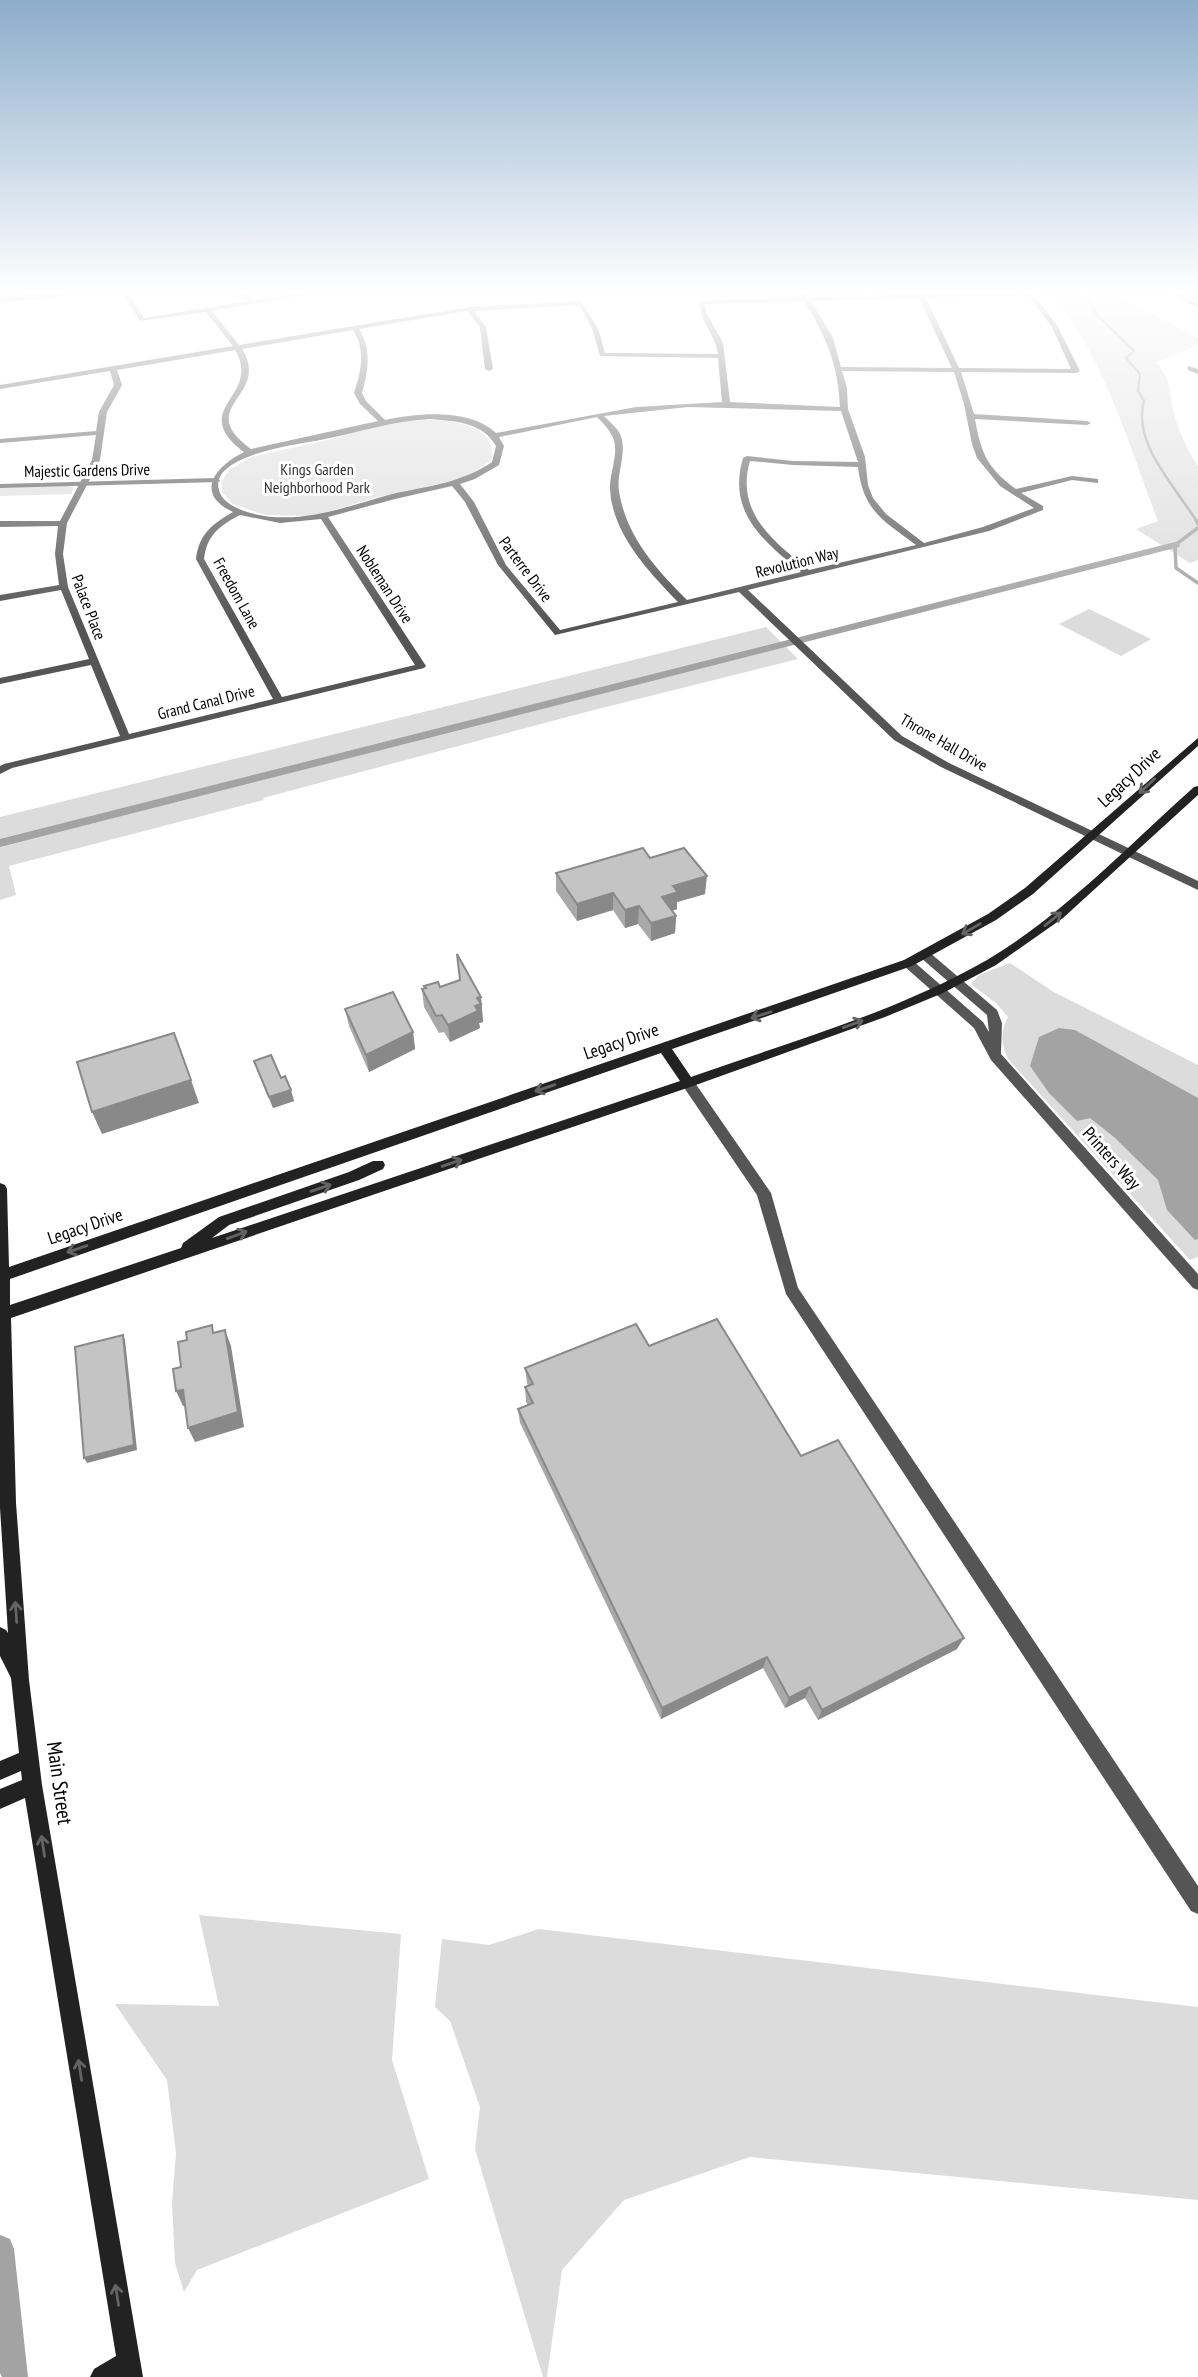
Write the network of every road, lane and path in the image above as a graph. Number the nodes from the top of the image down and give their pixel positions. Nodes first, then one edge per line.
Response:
1 (109, 401) edge
2 (229, 401) edge
3 (362, 401) edge
4 (726, 401) edge
5 (844, 401) edge
6 (966, 401) edge
7 (726, 404) junction
8 (844, 408) junction
9 (599, 415) junction
10 (971, 416) junction
11 (382, 421) junction
12 (1087, 423) dead end
13 (98, 433) junction
14 (494, 436) junction
15 (0, 441) edge
16 (251, 453) junction
17 (862, 465) junction
18 (0, 478) edge
19 (85, 480) junction
20 (216, 480) junction
21 (1095, 481) dead end
22 (456, 484) junction
23 (0, 486) edge
24 (1014, 492) junction
25 (239, 512) junction
26 (324, 517) junction
27 (63, 523) junction
28 (0, 524) edge
29 (923, 546) junction
30 (808, 574) junction
31 (64, 587) junction
32 (742, 590) junction
33 (0, 598) edge
34 (685, 603) junction
35 (558, 634) joint
36 (95, 661) junction
37 (421, 666) joint
38 (0, 681) edge
39 (279, 701) junction
40 (126, 738) junction
41 (1198, 741) edge
42 (0, 771) edge
43 (1198, 789) edge
44 (1093, 836) junction
45 (1128, 854) junction
46 (1198, 886) edge
47 (925, 955) junction
48 (908, 963) junction
49 (955, 981) junction
50 (939, 990) junction
51 (664, 1047) junction
52 (996, 1057) junction
53 (688, 1083) junction
54 (372, 1147) junction
55 (378, 1165) junction
56 (386, 1185) junction
57 (0, 1189) edge
58 (172, 1258) junction
59 (0, 1276) edge
60 (1198, 1284) edge
61 (2, 1313) edge
62 (0, 1636) edge
63 (20, 1680) junction
64 (30, 1758) junction
65 (0, 1771) edge
66 (33, 1785) junction
67 (0, 1799) edge
68 (1198, 1905) edge
69 (130, 2369) edge
70 (102, 2377) edge

1 - 13 street, Palace Place
2 - 16 street
3 - 11 street
4 - 7 street
5 - 8 street
6 - 10 street
7 - 8 street
7 - 9 street
8 - 17 street
9 - 14 street
9 - 34 street
10 - 12 street
10 - 24 street
11 - 14 street
11 - 16 street
13 - 15 street
13 - 19 street, Palace Place
14 - 22 street
16 - 20 street
17 - 29 street
17 - 30 street
18 - 19 street, Majestic Gardens Drive
19 - 20 street, Majestic Gardens Drive
19 - 23 street, Majestic Gardens Drive
19 - 27 street, Palace Place
20 - 25 street
21 - 24 street
22 - 26 street
22 - 35 street, Parterre Drive
24 - 29 street, Revolution Way
25 - 26 street
25 - 39 street, Freedom Lane
26 - 37 street, Nobleman Drive
27 - 28 street
27 - 31 street, Palace Place
29 - 30 street, Revolution Way
30 - 32 street, Revolution Way
31 - 33 street
31 - 36 street, Palace Place
32 - 34 street, Revolution Way
32 - 44 street, Throne Hall Drive
34 - 35 street, Revolution Way
36 - 38 street
36 - 40 street, Palace Place
37 - 39 street, Grand Canal Drive
39 - 40 street, Grand Canal Drive
40 - 42 street, Grand Canal Drive
41 -> 44 main road, Legacy Drive
43 - 45 main road
44 - 45 street, Throne Hall Drive
44 -> 47 main road, Legacy Drive
45 - 46 street, Throne Hall Drive
49 -> 45 main road
47 - 48 main road, Legacy Drive
47 - 49 street
48 - 50 street, Printers Way
48 -> 51 main road, Legacy Drive
49 - 50 main road
49 - 52 street
50 - 52 street, Printers Way
53 -> 50 main road
51 - 53 main road
51 -> 54 main road, Legacy Drive
52 - 60 street, Printers Way
56 -> 53 main road
53 - 68 street
54 - 55 main road
54 -> 59 main road, Legacy Drive
55 - 56 main road
58 -> 55 main road
58 -> 56 main road
57 - 59 main road, Main Street
58 - 61 main road
59 - 61 main road, Main Street
63 -> 61 main road, Main Street
62 - 63 main road
63 - 64 main road, Main Street
64 - 65 main road
64 - 66 main road, Main Street
66 - 67 main road
69 -> 66 main road, Main Street
69 - 70 main road

